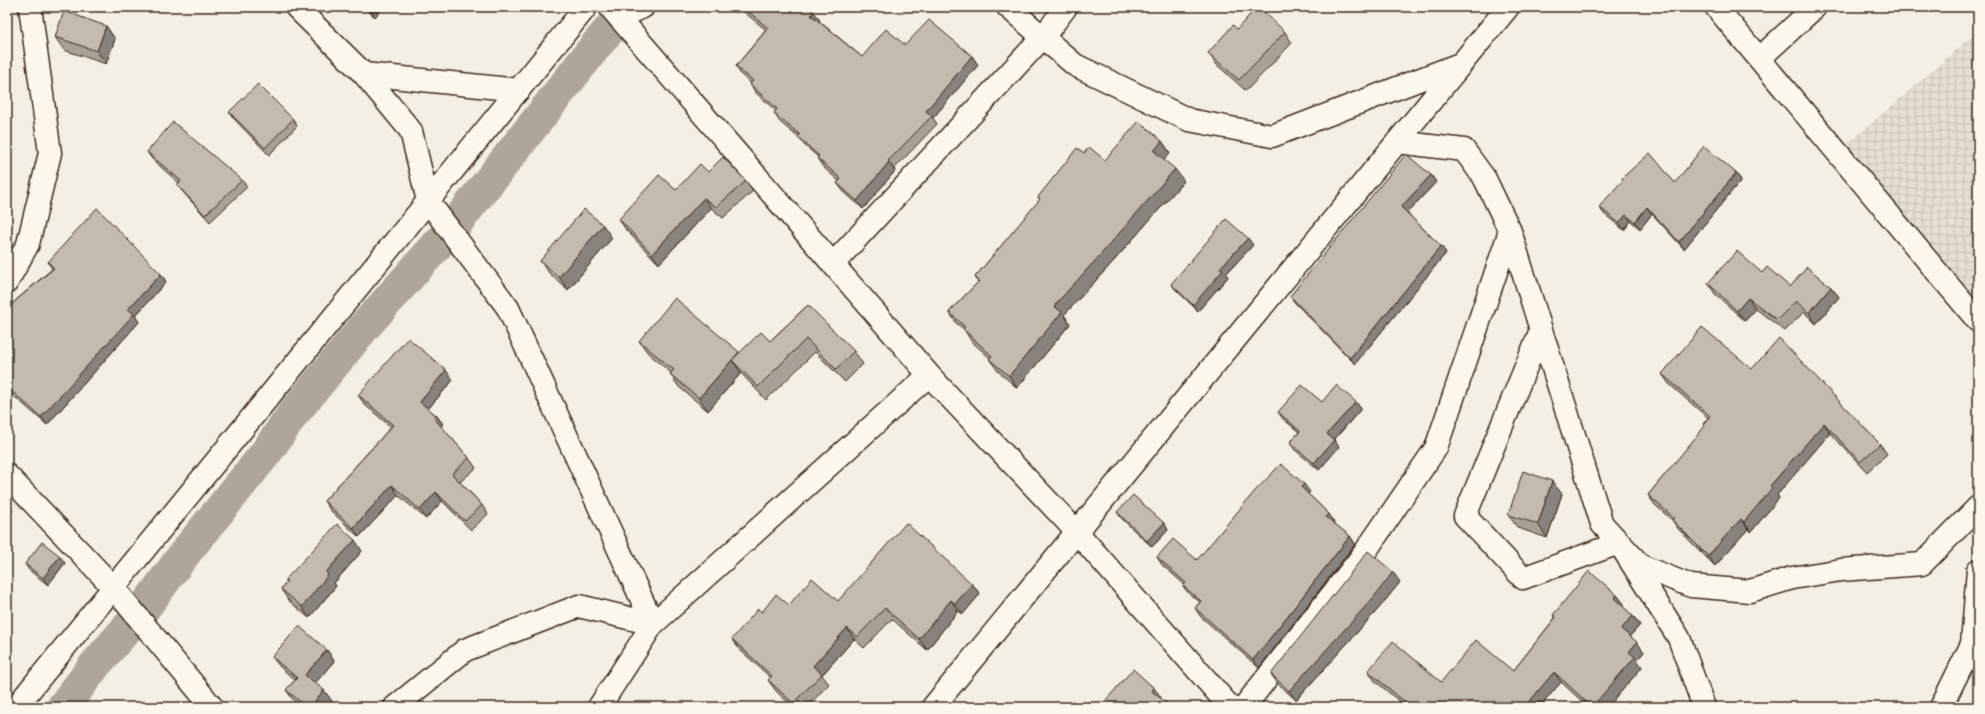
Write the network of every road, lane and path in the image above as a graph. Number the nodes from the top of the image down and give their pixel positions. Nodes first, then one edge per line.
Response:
1 (30, 7) edge
2 (296, 7) edge
3 (586, 7) edge
4 (643, 7) edge
5 (1008, 7) edge
6 (1066, 7) edge
7 (1508, 7) edge
8 (1716, 7) edge
9 (1814, 7) edge
10 (615, 12) edge
11 (1043, 37) junction
12 (1760, 58) junction
13 (1462, 64) junction
14 (364, 74) junction
15 (519, 90) junction
16 (1397, 142) junction
17 (428, 200) junction
18 (1510, 231) junction
19 (833, 264) junction
20 (7, 282) edge
21 (1978, 321) edge
22 (1541, 330) junction
23 (929, 375) junction
24 (7, 475) edge
25 (1978, 507) edge
26 (1076, 531) junction
27 (1619, 543) junction
28 (1978, 570) edge
29 (113, 587) junction
30 (653, 624) junction
31 (31, 686) junction
32 (7, 692) edge
33 (16, 707) edge
34 (212, 707) edge
35 (395, 707) edge
36 (599, 707) edge
37 (933, 707) edge
38 (1230, 707) edge
39 (1244, 707) edge
40 (1704, 707) edge
41 (1941, 707) edge

1 - 20 street
2 - 14 street
3 - 15 street
4 - 10 street
5 - 11 street
6 - 11 street
7 - 13 street
8 - 12 street
9 - 12 street
10 - 19 street
11 - 13 street
11 - 19 street
12 - 21 street
13 - 16 street
14 - 15 street
14 - 17 street
15 - 17 street
16 - 18 street
16 - 26 street
17 - 29 street
17 - 30 street
18 - 22 street
18 - 39 street
19 - 23 street
22 - 27 street
22 - 27 street
23 - 26 street
23 - 30 street
24 - 29 street
25 - 27 street
26 - 37 street
26 - 38 street
27 - 40 street
28 - 41 street
29 - 31 street
29 - 34 street
30 - 35 street
30 - 36 street
31 - 32 street
31 - 33 street

